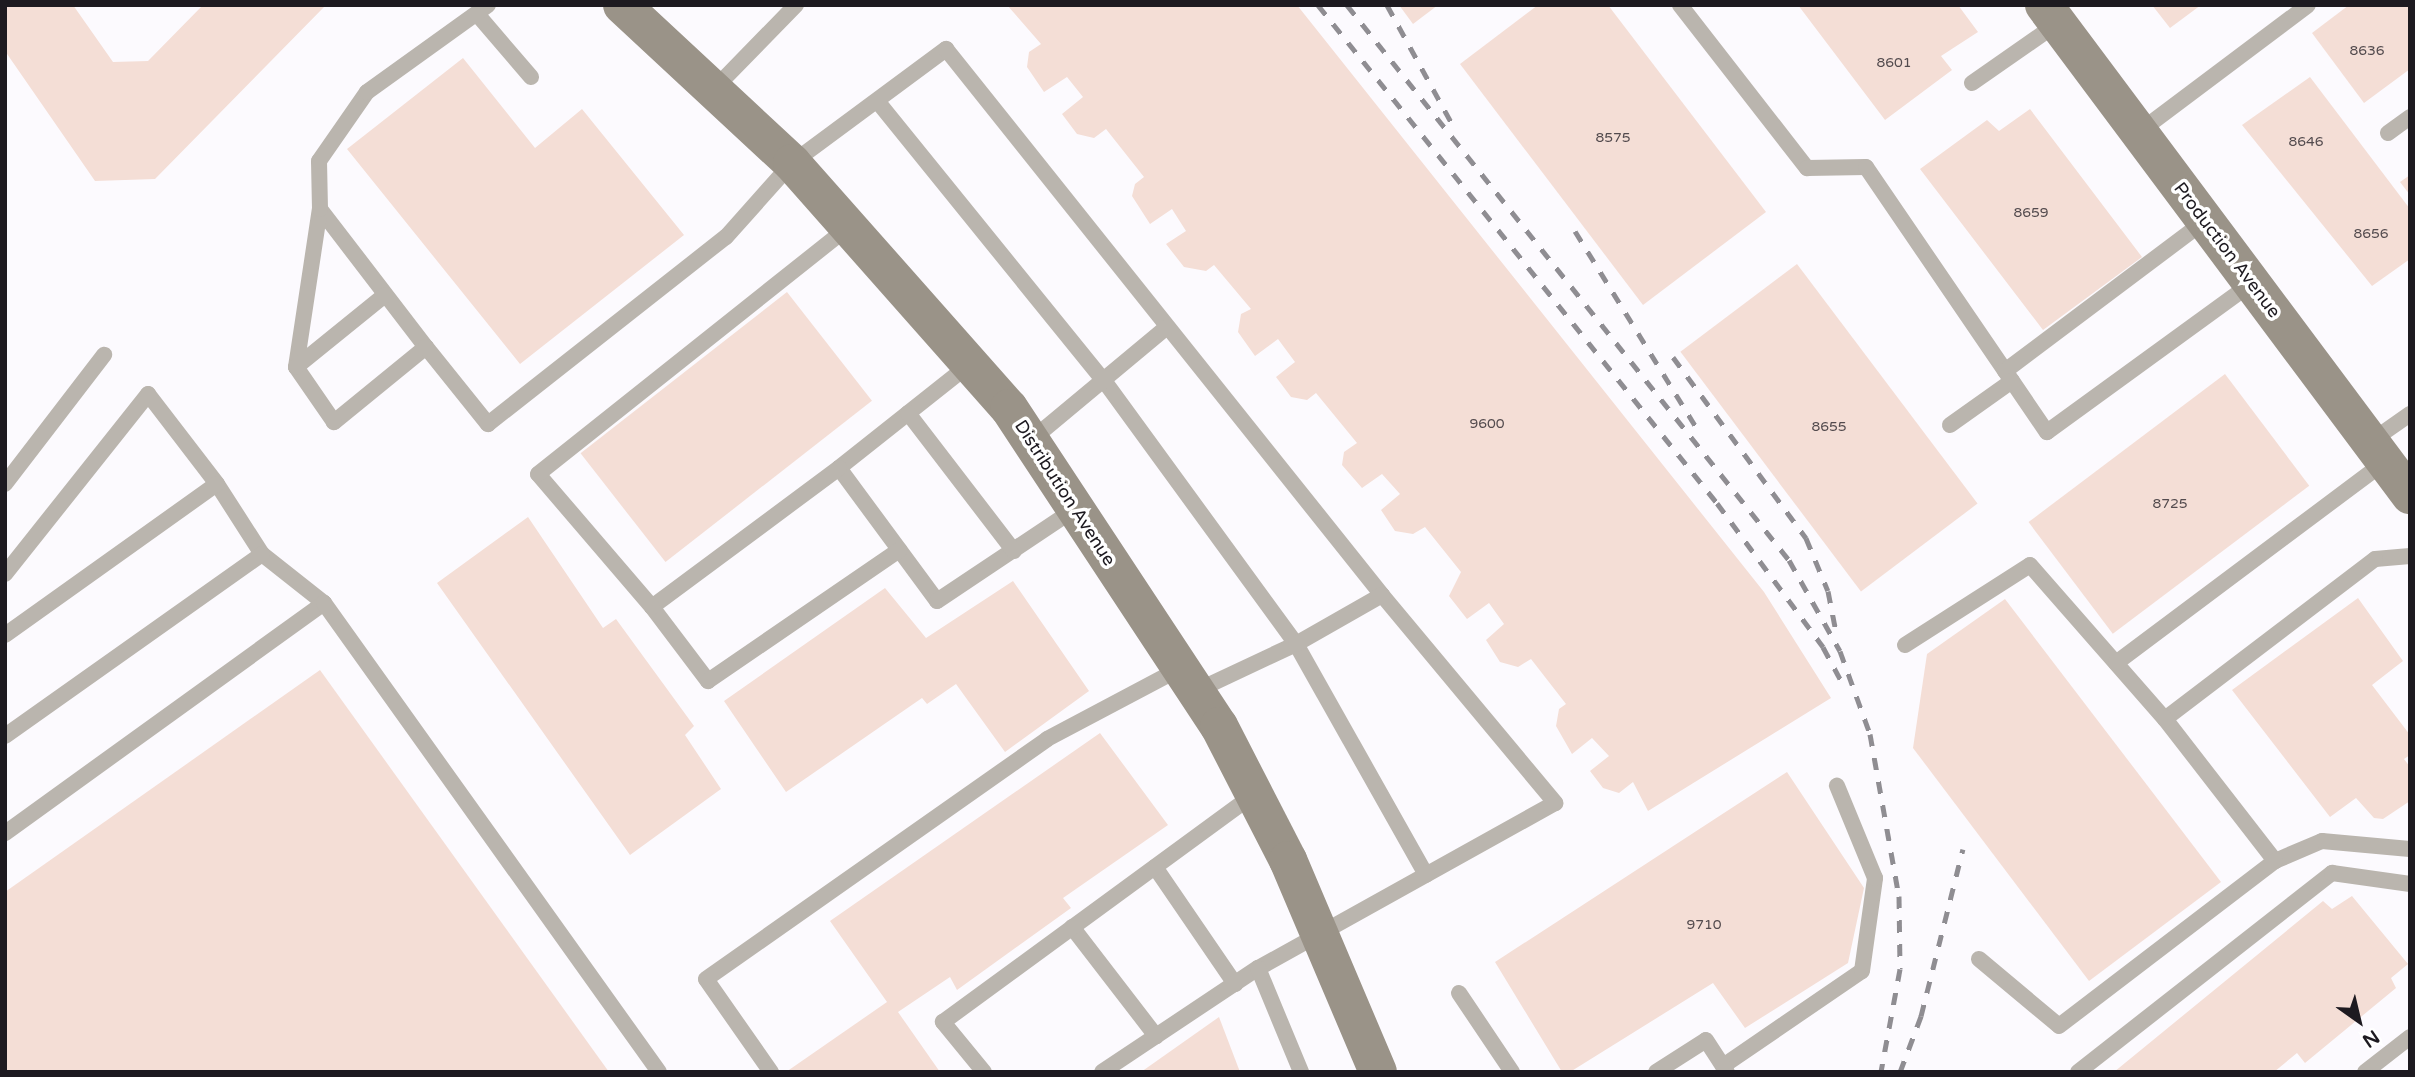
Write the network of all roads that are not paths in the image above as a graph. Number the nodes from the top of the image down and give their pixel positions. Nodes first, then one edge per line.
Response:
1 (622, 5) edge
2 (796, 5) edge
3 (1680, 5) edge
4 (2308, 5) edge
5 (483, 9) edge
6 (2051, 14) edge
7 (531, 78) dead end
8 (1972, 83) dead end
9 (715, 88) junction
10 (878, 102) junction
11 (2410, 117) edge
12 (2139, 132) junction
13 (2388, 133) dead end
14 (792, 163) junction
15 (320, 209) junction
16 (2205, 221) junction
17 (849, 226) junction
18 (2252, 283) junction
19 (386, 295) junction
20 (1167, 327) junction
21 (426, 347) junction
22 (104, 355) dead end
23 (970, 364) junction
24 (296, 367) junction
25 (2009, 376) junction
26 (1105, 382) junction
27 (908, 413) junction
28 (2410, 414) edge
29 (1950, 425) dead end
30 (1030, 440) junction
31 (2378, 452) junction
32 (839, 468) junction
33 (5, 484) edge
34 (217, 484) junction
35 (2410, 495) edge
36 (1076, 509) junction
37 (899, 550) junction
38 (1014, 551) junction
39 (262, 554) junction
40 (2410, 556) edge
41 (5, 575) edge
42 (1382, 595) junction
43 (324, 603) junction
44 (652, 607) junction
45 (5, 635) edge
46 (1296, 644) junction
47 (1905, 645) dead end
48 (2116, 663) junction
49 (1188, 679) junction
50 (2165, 719) junction
51 (5, 736) edge
52 (1837, 786) dead end
53 (1254, 794) junction
54 (5, 832) edge
55 (2410, 849) edge
56 (2275, 860) junction
57 (1155, 867) junction
58 (1426, 875) junction
59 (2410, 884) edge
60 (1072, 927) junction
61 (1320, 935) junction
62 (1979, 959) dead end
63 (1258, 968) junction
64 (1235, 984) junction
65 (1460, 993) dead end
66 (1156, 1036) junction
67 (2410, 1037) edge
68 (1725, 1069) edge
69 (2369, 1071) edge
70 (659, 1072) edge
71 (771, 1072) edge
72 (984, 1072) edge
73 (1102, 1072) edge
74 (1301, 1072) edge
75 (1378, 1072) edge
76 (1512, 1072) edge
77 (1656, 1072) edge
78 (2078, 1072) edge

1 - 9 street, Distribution Avenue
2 - 9 lane
3 - 25 lane
4 - 12 lane
5 - 7 lane
5 - 15 lane
6 - 8 lane
6 - 12 street, Production Avenue
9 - 14 street, Distribution Avenue
10 - 14 lane
10 - 20 lane
10 - 26 lane
11 - 13 lane
12 - 16 street, Production Avenue
14 - 17 street, Distribution Avenue
14 - 21 lane
15 - 19 lane
15 - 24 lane
16 - 18 street, Production Avenue
16 - 25 lane
17 - 23 street, Distribution Avenue
17 - 44 lane
18 - 25 lane
18 - 31 street, Production Avenue
19 - 21 lane
19 - 24 lane
20 - 26 lane
20 - 42 lane
21 - 24 lane
22 - 33 lane
23 - 27 lane
23 - 30 street, Distribution Avenue
25 - 29 lane
26 - 30 lane
26 - 46 lane
27 - 32 lane
27 - 38 lane
28 - 31 lane
30 - 36 street, Distribution Avenue
31 - 35 street, Production Avenue
31 - 48 lane
32 - 37 lane
32 - 44 lane
34 - 39 lane
34 - 41 lane
34 - 45 lane
36 - 38 lane
36 - 49 street, Distribution Avenue
37 - 38 lane
37 - 44 lane
39 - 43 lane
39 - 51 lane
40 - 50 lane
42 - 46 lane
42 - 58 lane
43 - 54 lane
43 - 70 lane
46 - 49 lane
46 - 58 lane
47 - 48 lane
48 - 50 lane
49 - 53 street, Distribution Avenue
49 - 71 lane
50 - 56 lane
52 - 68 lane
53 - 57 lane
53 - 61 street, Distribution Avenue
55 - 56 lane
56 - 62 lane
57 - 60 lane
57 - 64 lane
58 - 61 lane
59 - 78 lane
60 - 66 lane
60 - 72 lane
61 - 63 lane
61 - 75 street, Distribution Avenue
63 - 64 lane
63 - 74 lane
64 - 66 lane
65 - 76 lane
66 - 73 lane
67 - 69 lane
68 - 77 lane

